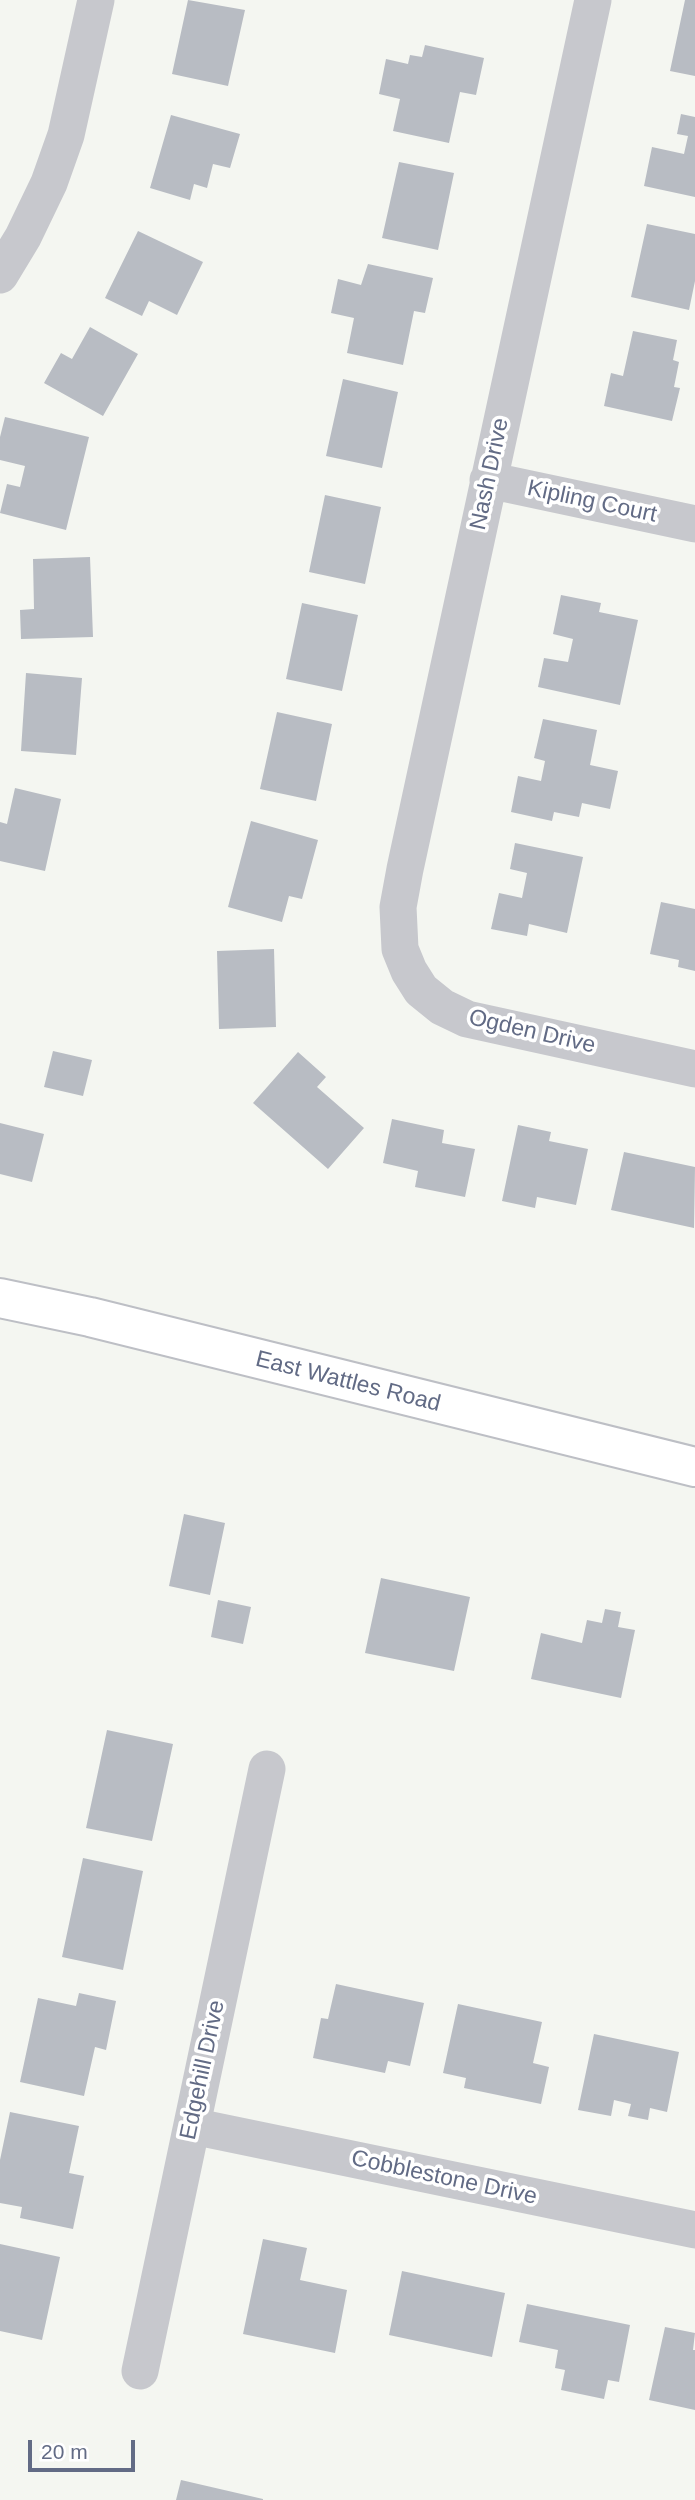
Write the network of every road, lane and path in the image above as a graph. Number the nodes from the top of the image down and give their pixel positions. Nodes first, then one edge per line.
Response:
1 (96, 0) edge
2 (593, 0) edge
3 (0, 275) edge
4 (488, 480) junction
5 (695, 524) edge
6 (400, 949) joint
7 (695, 1069) edge
8 (0, 1297) edge
9 (695, 1468) edge
10 (267, 1769) dead end
11 (192, 2126) junction
12 (695, 2230) edge
13 (140, 2371) dead end

1 - 3 street
2 - 4 street, Nash Drive
4 - 5 street, Kipling Court
4 - 6 street, Nash Drive
6 - 7 street, Ogden Drive
8 - 9 main road, East Wattles Road
10 - 11 street, Edgehill Drive
11 - 12 street, Cobblestone Drive
11 - 13 street, Edgehill Drive

